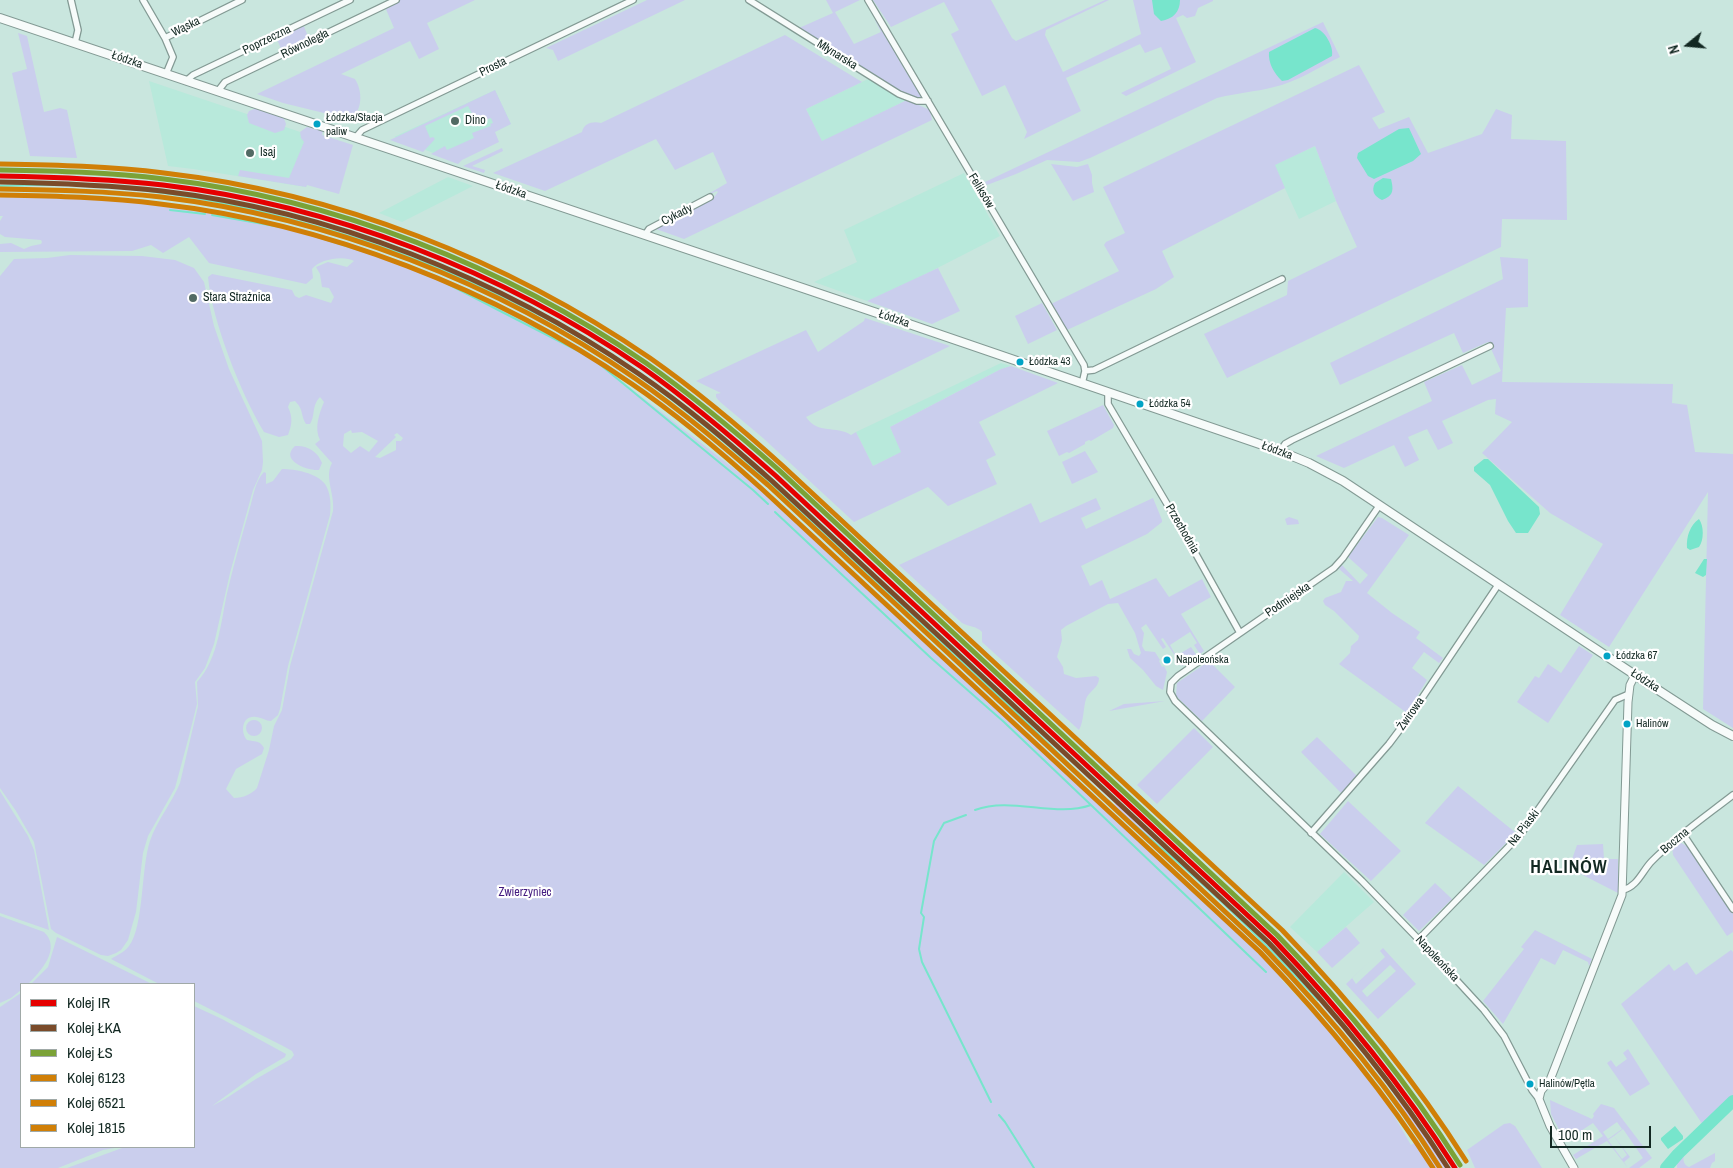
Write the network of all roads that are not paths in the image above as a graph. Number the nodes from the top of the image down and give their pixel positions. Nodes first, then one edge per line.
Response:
1 (71, 0) edge
2 (143, 0) edge
3 (242, 0) edge
4 (350, 0) edge
5 (396, 0) edge
6 (633, 0) edge
7 (749, 0) edge
8 (868, 0) edge
9 (0, 18) edge
10 (165, 38) junction
11 (75, 43) junction
12 (166, 74) junction
13 (186, 81) junction
14 (218, 91) junction
15 (928, 101) junction
16 (356, 137) junction
17 (710, 197) dead end
18 (645, 235) junction
19 (1282, 279) dead end
20 (1490, 346) dead end
21 (1085, 371) junction
22 (1082, 384) junction
23 (1108, 393) junction
24 (1280, 451) junction
25 (1379, 506) junction
26 (1498, 585) junction
27 (1240, 633) junction
28 (1635, 674) junction
29 (1178, 676) joint
30 (1629, 698) junction
31 (1733, 736) edge
32 (1733, 795) edge
33 (1311, 833) junction
34 (1683, 834) junction
35 (1623, 890) junction
36 (1733, 909) edge
37 (1419, 939) junction
38 (1530, 1084) junction
39 (1542, 1089) junction
40 (1539, 1098) junction
41 (1574, 1168) edge

1 - 11 street
2 - 10 street
3 - 10 street, Wąska
4 - 13 street, Poprzeczna
5 - 14 street, Równoległa
6 - 16 street, Prosta
7 - 15 street, Młynarska
8 - 15 street, Feliksów
9 - 11 main road, Łódzka
10 - 12 street, Wąska
11 - 12 main road, Łódzka
12 - 13 main road, Łódzka
13 - 14 main road, Łódzka
14 - 16 main road, Łódzka
15 - 21 street, Feliksów
16 - 18 main road, Łódzka
17 - 18 street, Cykady
18 - 22 main road, Łódzka
19 - 21 street
20 - 24 street
21 - 22 street
22 - 23 main road, Łódzka
23 - 24 main road, Łódzka
23 - 27 street, Przechodnia
24 - 25 main road, Łódzka
25 - 26 main road, Łódzka
25 - 27 street, Podmiejska
26 - 28 main road, Łódzka
26 - 33 street, Żwirowa
27 - 29 street, Podmiejska
28 - 30 street
28 - 31 main road, Łódzka
29 - 33 street, Napoleońska
30 - 35 street
30 - 37 street, Na Piaski
32 - 34 street, Boczna
33 - 37 street, Napoleońska
34 - 35 street, Boczna
34 - 36 street
35 - 39 street
37 - 38 street, Napoleońska
38 - 39 street
38 - 40 street, Napoleońska
39 - 40 street
40 - 41 street, Napoleońska

